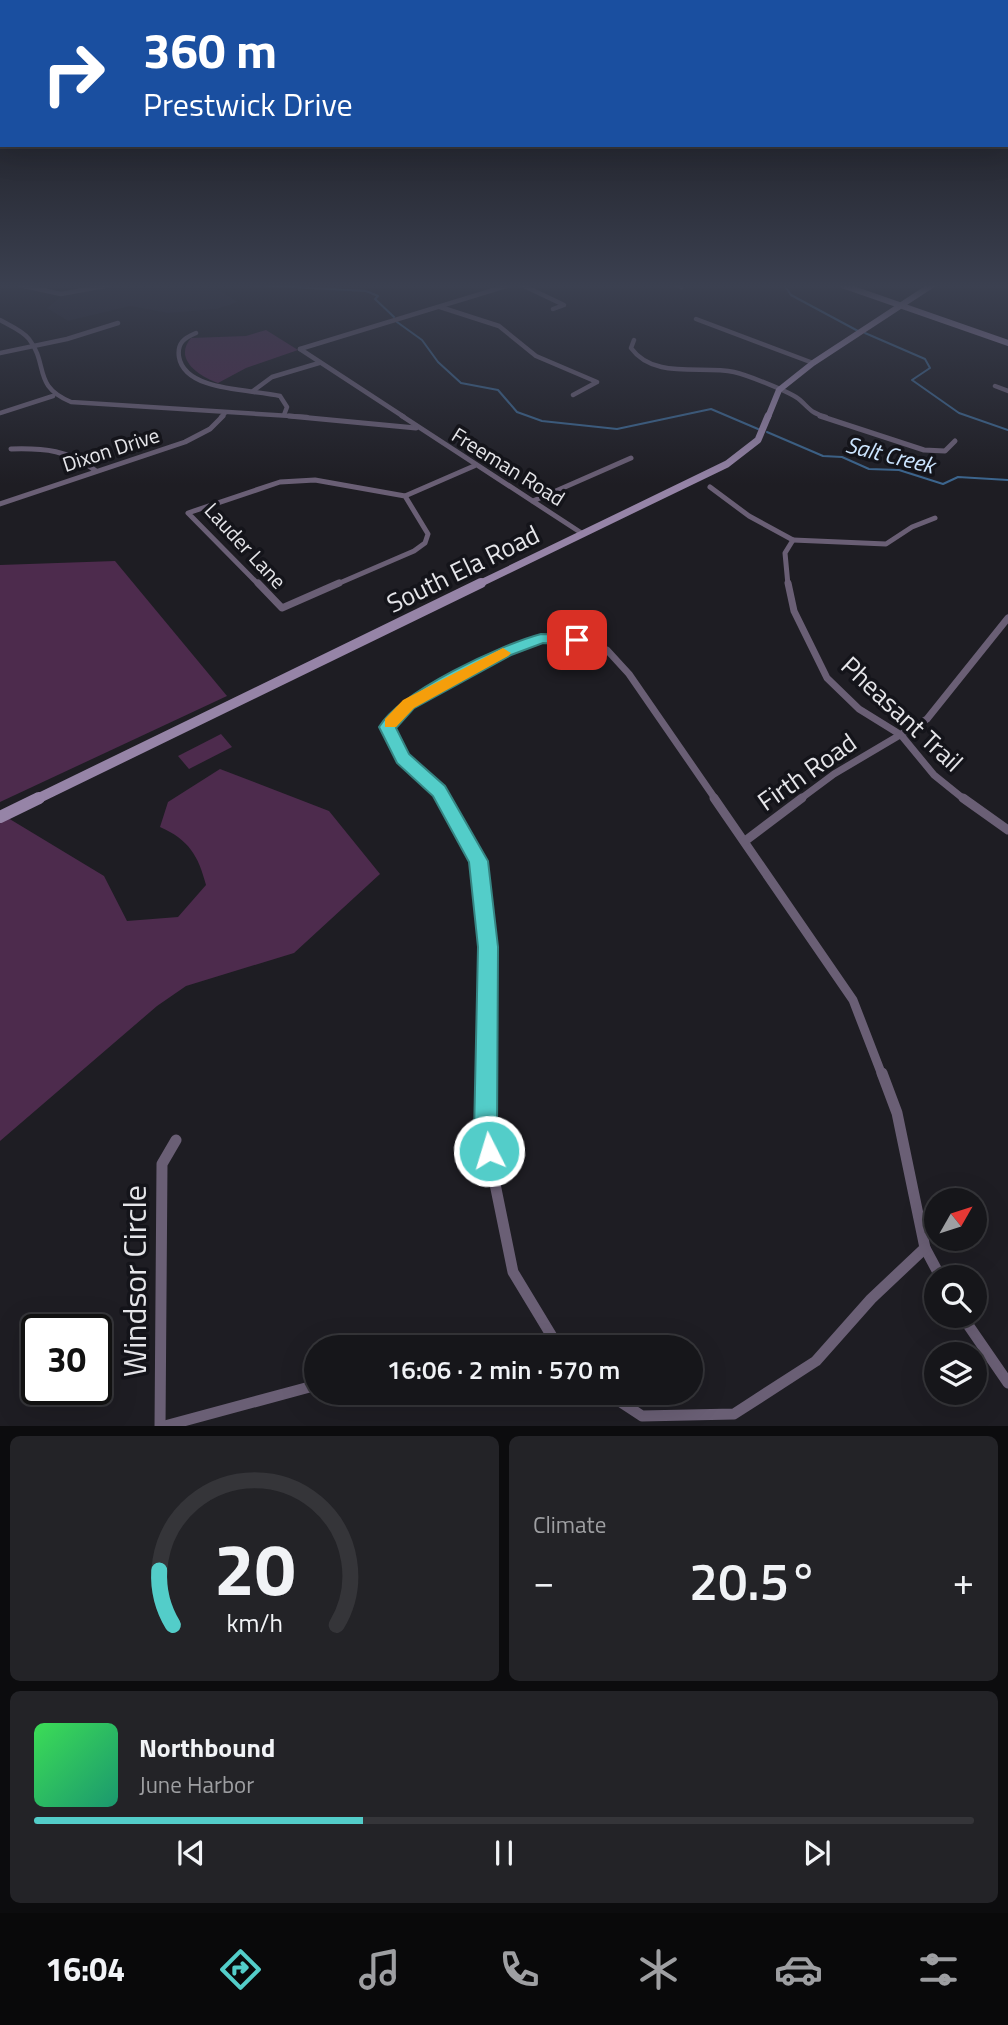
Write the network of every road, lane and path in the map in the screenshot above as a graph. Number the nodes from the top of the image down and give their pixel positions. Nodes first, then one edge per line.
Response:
1 (35, 352) edge
2 (178, 352) edge
3 (303, 352) edge
4 (531, 352) edge
5 (634, 352) edge
6 (782, 352) edge
7 (831, 352) edge
8 (319, 363) junction
9 (813, 363) junction
10 (604, 379) dead end
11 (594, 380) junction
12 (995, 386) dead end
13 (779, 390) junction
14 (253, 391) junction
15 (1008, 391) edge
16 (573, 395) dead end
17 (53, 396) junction
18 (0, 413) edge
19 (225, 413) junction
20 (284, 415) junction
21 (416, 428) junction
22 (954, 441) dead end
23 (11, 449) dead end
24 (631, 458) dead end
25 (474, 466) junction
26 (96, 471) junction
27 (710, 487) dead end
28 (405, 496) junction
29 (533, 502) junction
30 (0, 504) edge
31 (935, 518) dead end
32 (583, 534) junction
33 (793, 540) junction
34 (1008, 618) edge
35 (901, 735) junction
36 (0, 817) edge
37 (1008, 830) edge
38 (744, 841) junction
39 (176, 1140) dead end
40 (924, 1243) edge
41 (924, 1249) edge
42 (970, 1328) edge
43 (551, 1335) edge
44 (1008, 1383) edge
45 (304, 1388) edge
46 (625, 1405) edge
47 (161, 1426) edge

1 - 17 street
2 - 14 street
3 - 8 street, Freeman Road
4 - 11 street
5 - 13 street
6 - 9 street
7 - 9 main road, South Ela Road
8 - 14 street
8 - 21 street, Freeman Road
9 - 13 main road, South Ela Road
10 - 11 street
11 - 16 street
12 - 15 street
13 - 22 street
13 - 32 main road, South Ela Road
14 - 20 street
17 - 18 street
17 - 19 street
19 - 20 street
19 - 26 street, Dixon Drive
20 - 21 street
21 - 25 street, Freeman Road
23 - 26 street
24 - 29 street
25 - 28 street
25 - 29 street, Freeman Road
26 - 30 street, Dixon Drive
27 - 33 street
28 - 28 street, Lauder Lane
29 - 32 street, Freeman Road
31 - 33 street
32 - 36 main road, South Ela Road
33 - 35 street, Pheasant Trail
34 - 35 street, Firth Road
35 - 37 street, Pheasant Trail
35 - 38 street, Firth Road
38 - 40 street
38 - 43 street
39 - 47 street, Windsor Circle
41 - 46 street
42 - 44 street
45 - 47 street

